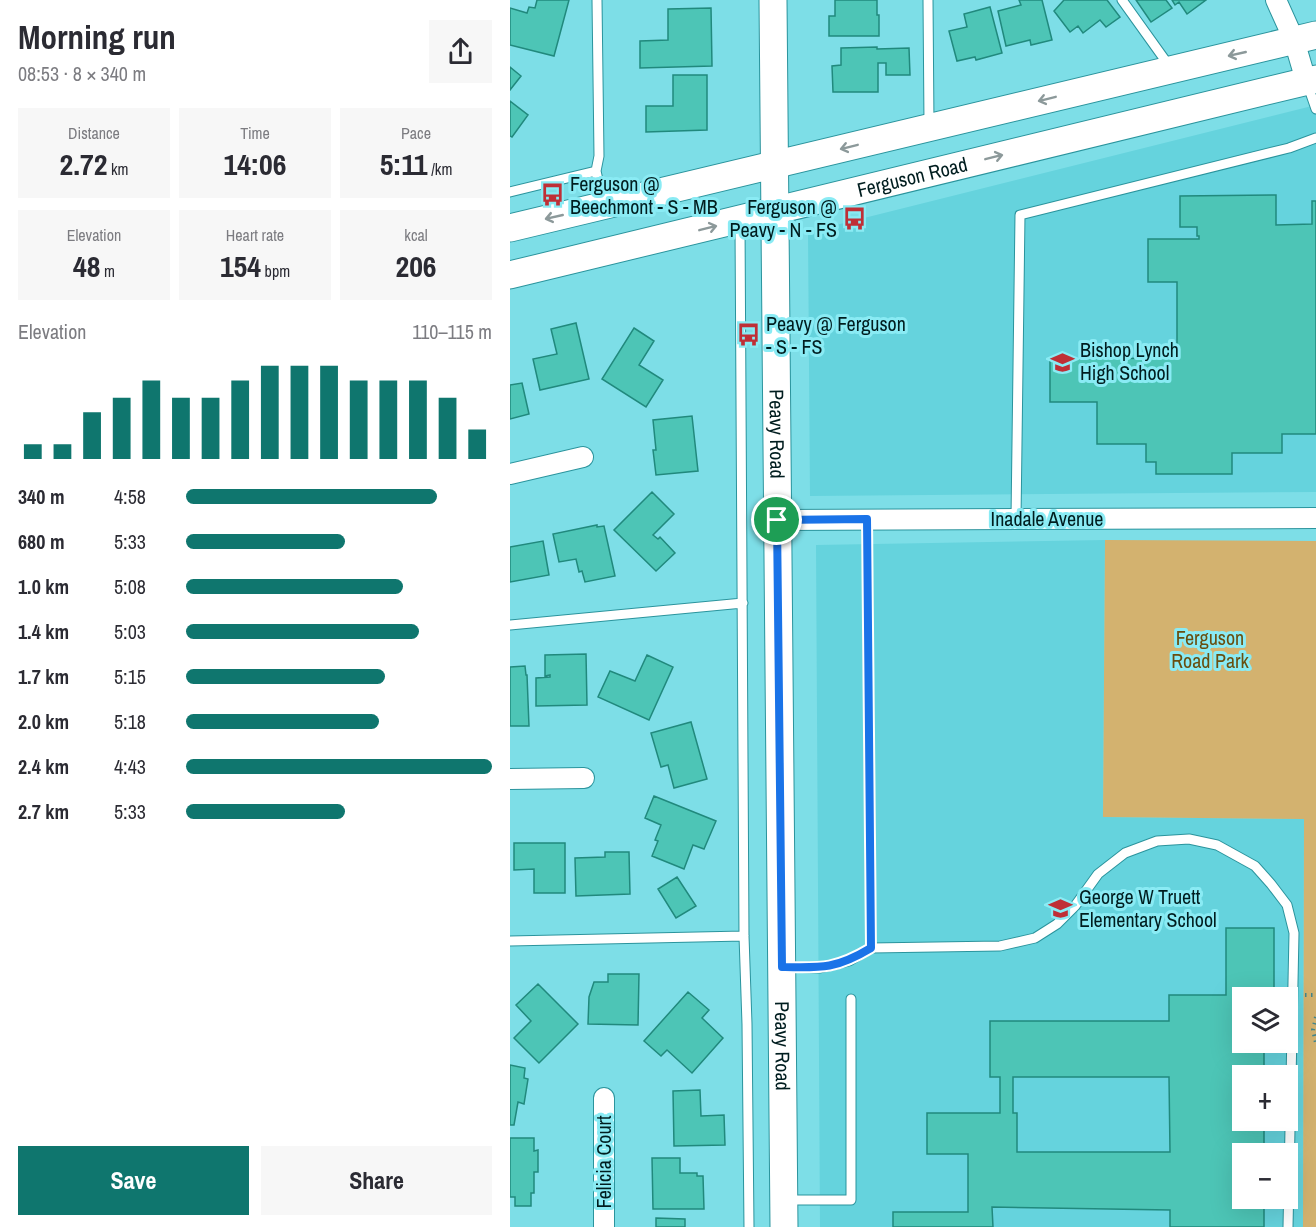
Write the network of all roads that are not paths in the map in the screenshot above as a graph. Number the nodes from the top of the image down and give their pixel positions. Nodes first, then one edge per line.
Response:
1 (597, 0) edge
2 (773, 0) edge
3 (928, 0) edge
4 (1122, 0) edge
5 (1276, 0) edge
6 (1305, 37) edge
7 (1171, 69) junction
8 (1311, 80) edge
9 (1316, 109) edge
10 (929, 128) junction
11 (1316, 138) edge
12 (775, 165) junction
13 (596, 171) junction
14 (510, 192) edge
15 (604, 206) junction
16 (774, 211) junction
17 (740, 220) junction
18 (510, 228) edge
19 (510, 275) edge
20 (583, 457) dead end
21 (510, 474) edge
22 (1316, 518) edge
23 (867, 519) junction
24 (1016, 519) junction
25 (777, 520) junction
26 (743, 603) junction
27 (510, 625) edge
28 (584, 778) dead end
29 (510, 779) edge
30 (744, 936) junction
31 (510, 940) edge
32 (871, 948) junction
33 (782, 967) junction
34 (851, 999) dead end
35 (604, 1098) dead end
36 (784, 1200) junction
37 (600, 1226) edge
38 (749, 1227) edge
39 (784, 1227) edge
40 (1288, 1227) edge

1 - 13 lane
2 - 12 main road, Peavy Road
3 - 10 lane
4 - 7 lane
5 - 6 street
6 -> 7 main road
6 - 8 street
7 -> 10 main road
8 - 9 lane
16 -> 8 main road, Ferguson Road
10 -> 12 main road
11 - 24 lane
12 - 15 main road
12 - 16 main road, Peavy Road
13 - 14 lane
13 - 15 lane
15 -> 18 main road
16 - 17 main road, Ferguson Road
16 - 25 main road, Peavy Road
19 -> 17 main road, Ferguson Road
17 - 26 lane
20 - 21 street
22 - 24 street, Inadale Avenue
23 - 24 street, Inadale Avenue
23 - 25 street, Inadale Avenue
23 - 32 lane
25 - 33 main road, Peavy Road
26 - 27 lane
26 - 30 lane
28 - 29 street
30 - 31 lane
30 - 38 lane
32 - 33 lane
32 - 40 lane
33 - 36 main road, Peavy Road
34 - 36 lane
35 - 37 street, Felicia Court
36 - 39 main road, Peavy Road

